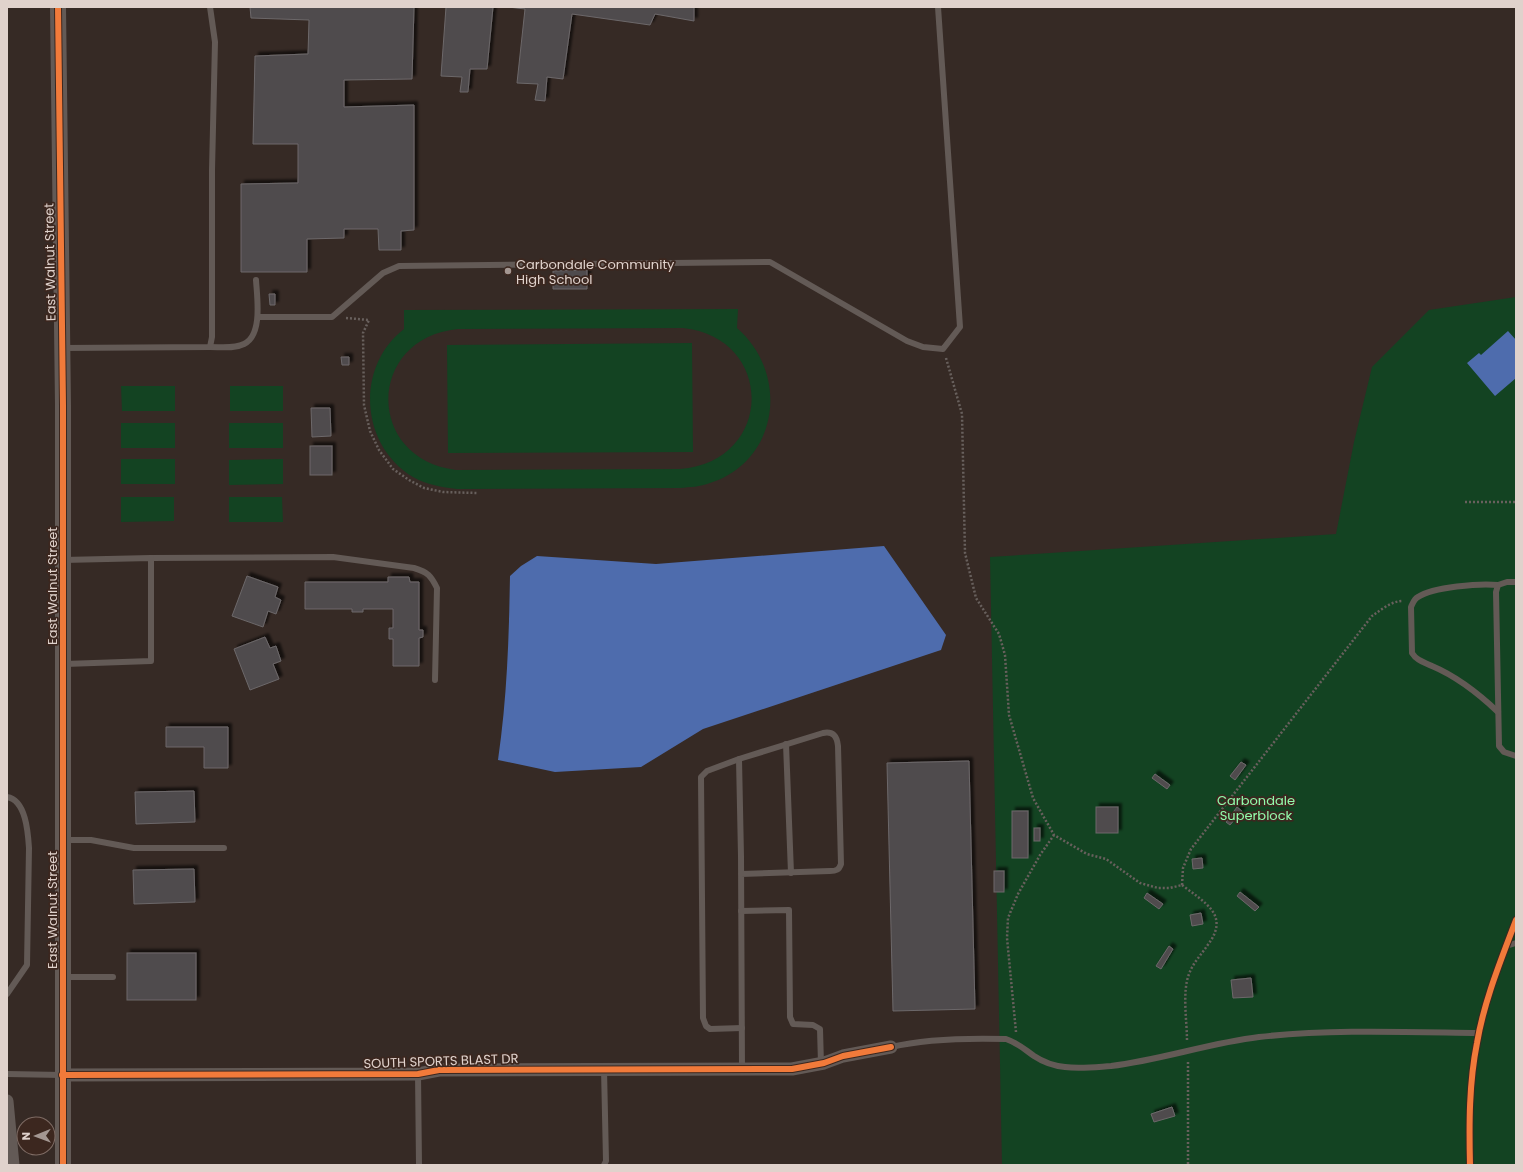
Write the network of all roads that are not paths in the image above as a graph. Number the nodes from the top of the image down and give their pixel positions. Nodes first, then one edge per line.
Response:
1 (58, 7) edge
2 (210, 7) edge
3 (938, 7) edge
4 (256, 280) dead end
5 (258, 317) junction
6 (210, 347) junction
7 (62, 348) junction
8 (151, 558) junction
9 (63, 560) junction
10 (1516, 582) edge
11 (1498, 585) junction
12 (63, 664) junction
13 (435, 680) dead end
14 (1498, 712) junction
15 (786, 744) junction
16 (1516, 756) edge
17 (739, 759) junction
18 (7, 797) edge
19 (63, 840) junction
20 (224, 848) dead end
21 (791, 873) junction
22 (741, 874) junction
23 (741, 911) junction
24 (1516, 920) edge
25 (1516, 943) edge
26 (1506, 946) junction
27 (62, 977) junction
28 (113, 977) dead end
29 (7, 994) edge
30 (742, 1028) junction
31 (1479, 1033) junction
32 (891, 1047) joint
33 (821, 1064) junction
34 (604, 1069) junction
35 (742, 1069) junction
36 (7, 1074) edge
37 (418, 1074) junction
38 (62, 1075) junction
39 (7, 1102) edge
40 (13, 1165) edge
41 (63, 1165) edge
42 (419, 1165) edge
43 (604, 1165) edge
44 (1470, 1165) edge

1 - 7 street, East Walnut Street
2 - 6 lane
3 - 5 lane
4 - 5 lane
5 - 6 lane
6 - 7 lane
7 - 9 street, East Walnut Street
8 - 9 lane
8 - 12 lane
8 - 13 lane
9 - 12 street, East Walnut Street
10 - 11 lane
11 - 14 lane
11 - 14 lane
12 - 19 street, East Walnut Street
14 - 16 lane
15 - 17 lane
15 - 21 lane
15 - 21 lane
17 - 22 lane
17 - 30 lane
18 - 29 lane
19 - 20 lane
19 - 27 street, East Walnut Street
21 - 22 lane
22 - 23 lane
23 - 30 lane
23 - 33 lane
24 - 26 lane
25 - 26 lane
26 - 31 lane
27 - 28 lane
27 - 38 street, East Walnut Street
30 - 35 lane
31 - 32 lane
31 - 44 lane
32 - 33 street, SOUTH SPORTS BLAST DR
33 - 35 street, SOUTH SPORTS BLAST DR
34 - 35 street, SOUTH SPORTS BLAST DR
34 - 37 street, SOUTH SPORTS BLAST DR
34 - 43 lane
36 - 38 lane
37 - 38 street, SOUTH SPORTS BLAST DR
37 - 42 lane
38 - 41 street, East Walnut Street
39 - 40 street

